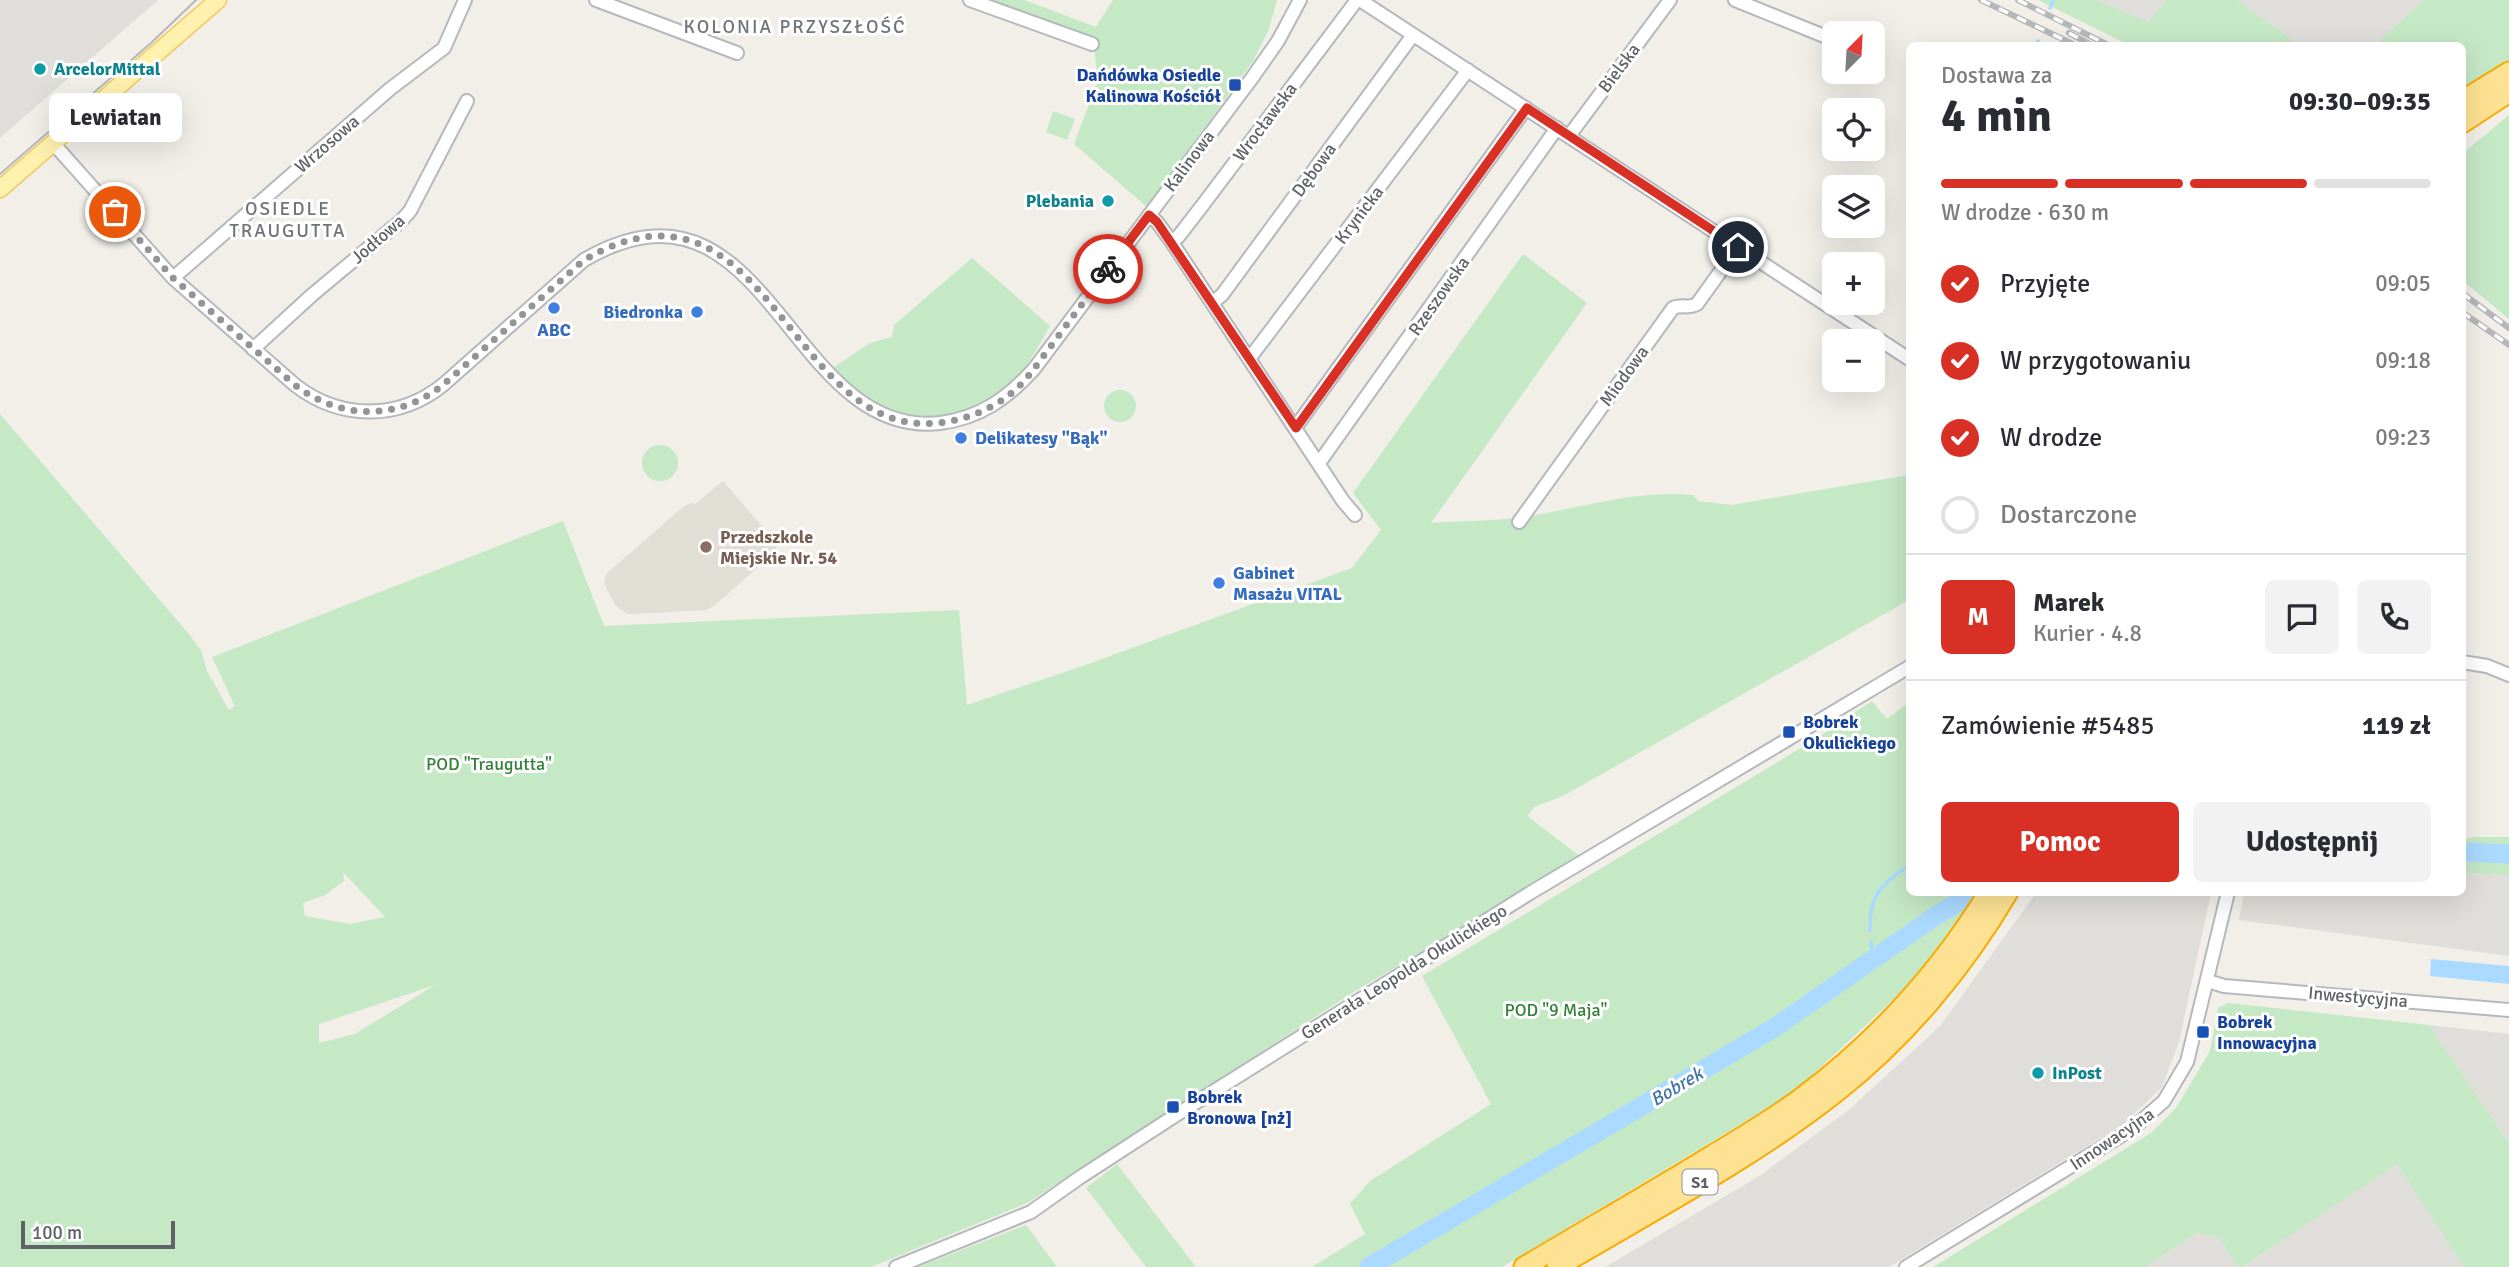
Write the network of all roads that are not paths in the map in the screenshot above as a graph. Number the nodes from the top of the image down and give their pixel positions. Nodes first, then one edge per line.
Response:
1 (218, 0) edge
2 (465, 0) edge
3 (596, 0) edge
4 (970, 0) edge
5 (1300, 0) edge
6 (1359, 0) edge
7 (1670, 0) edge
8 (1735, 0) edge
9 (1413, 35) junction
10 (1822, 35) edge
11 (1092, 44) dead end
12 (737, 52) dead end
13 (1468, 70) junction
14 (2509, 72) edge
15 (2509, 92) edge
16 (2466, 99) edge
17 (467, 102) dead end
18 (1527, 108) junction
19 (2466, 120) edge
20 (1557, 128) junction
21 (1569, 136) junction
22 (53, 143) junction
23 (0, 189) edge
24 (1149, 215) junction
25 (1171, 241) junction
26 (1738, 247) junction
27 (173, 278) junction
28 (1212, 303) junction
29 (253, 349) junction
30 (1906, 357) edge
31 (1249, 359) junction
32 (1296, 428) junction
33 (1319, 463) junction
34 (1355, 515) dead end
35 (1519, 522) dead end
36 (2466, 663) edge
37 (1906, 669) edge
38 (2509, 675) edge
39 (1987, 896) edge
40 (2006, 896) edge
41 (2227, 896) edge
42 (2208, 981) junction
43 (2509, 1010) edge
44 (896, 1267) edge
45 (1524, 1267) edge
46 (1557, 1267) edge
47 (1906, 1267) edge

1 - 22 main road
2 - 27 street, Wrzosowa
3 - 12 street
4 - 11 street
5 - 24 street, Kalinowa
6 - 9 street
6 - 25 street, Wrocławska
7 - 21 street, Bielska
8 - 10 street
9 - 13 street
9 - 28 street, Dębowa
13 - 18 street
13 - 31 street, Krynicka
14 - 16 highway
15 - 19 highway
17 - 29 street, Jodłowa
18 - 20 street
18 - 32 street
20 - 21 street
20 - 33 street, Rzeszowska
21 - 26 street
22 - 23 main road
22 - 27 street, Kalinowa
24 - 25 street
24 - 29 street, Kalinowa
25 - 28 street
26 - 30 street
26 - 35 street, Miodowa
27 - 29 street, Kalinowa
28 - 31 street
31 - 32 street
32 - 33 street
33 - 34 street
36 - 38 street
37 - 44 street, Generała Leopolda Okulickiego
39 - 45 highway, S1
40 - 46 highway, S1
41 - 42 street, Innowacyjna
42 - 43 street, Inwestycyjna
42 - 47 street, Innowacyjna

